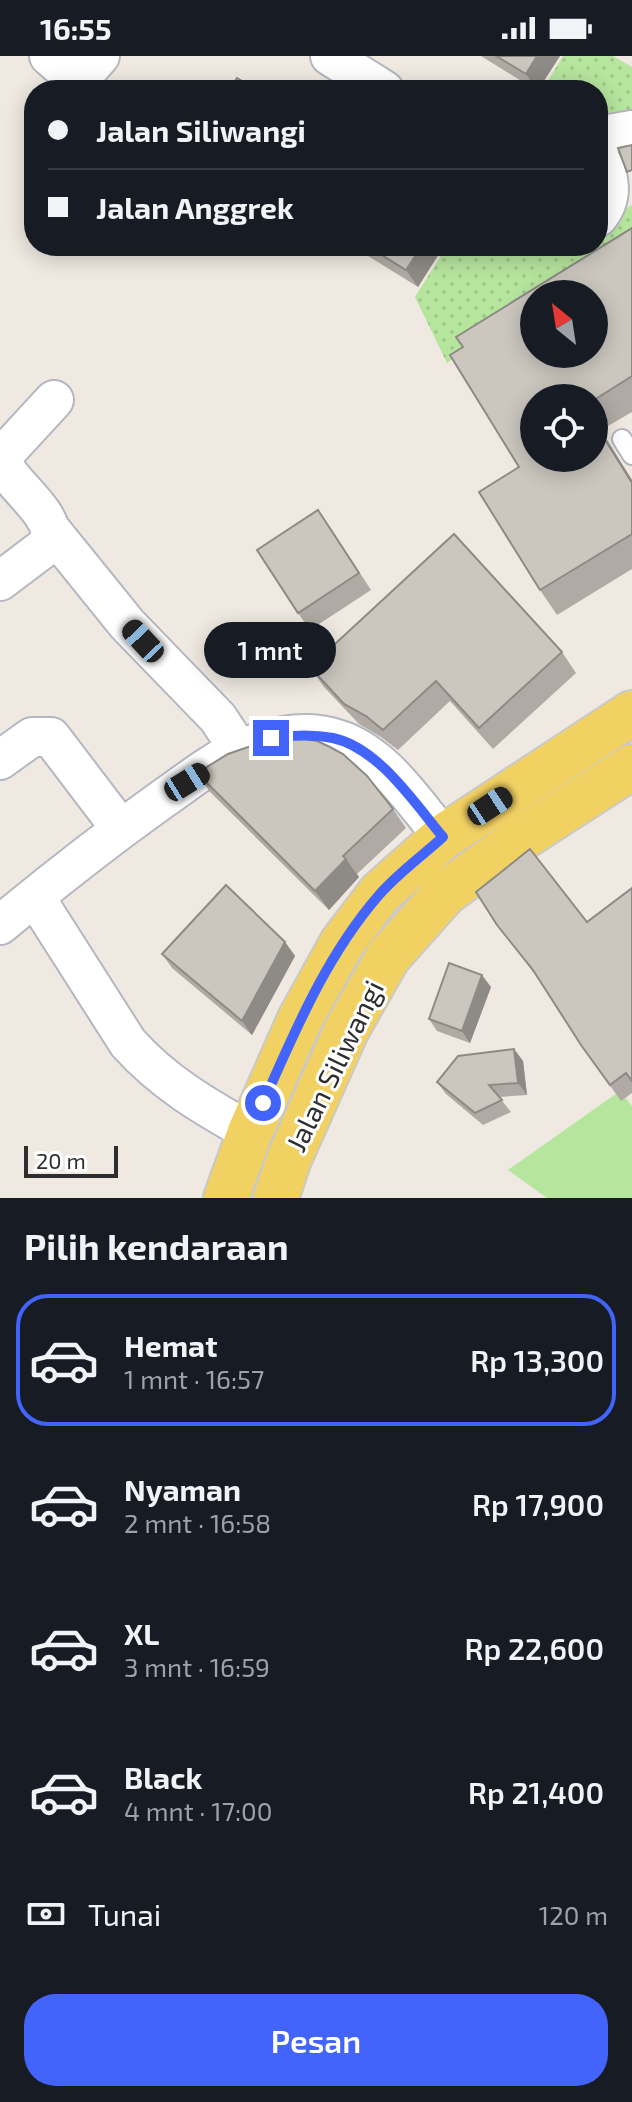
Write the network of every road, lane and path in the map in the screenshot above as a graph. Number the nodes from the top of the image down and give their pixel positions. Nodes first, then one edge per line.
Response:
1 (49, 56) edge
2 (330, 56) edge
3 (89, 76) edge
4 (368, 80) edge
5 (632, 130) edge
6 (608, 134) edge
7 (608, 176) edge
8 (611, 209) edge
9 (54, 400) dead end
10 (51, 530) junction
11 (0, 581) edge
12 (632, 713) edge
13 (239, 750) junction
14 (0, 760) edge
15 (632, 767) edge
16 (121, 829) junction
17 (443, 837) junction
18 (35, 897) junction
19 (0, 925) edge
20 (250, 1132) junction
21 (226, 1198) edge
22 (276, 1198) edge

1 - 3 street
2 - 4 street
5 - 6 street
7 - 8 street
9 - 10 street
10 - 11 street
10 - 13 street
12 - 17 main road, Jalan Siliwangi
13 - 16 street
13 - 17 street
14 - 16 street
15 - 22 main road, Jalan Siliwangi
16 - 18 street
17 - 20 main road, Jalan Siliwangi
18 - 19 street
18 - 20 street
20 - 21 main road, Jalan Siliwangi

